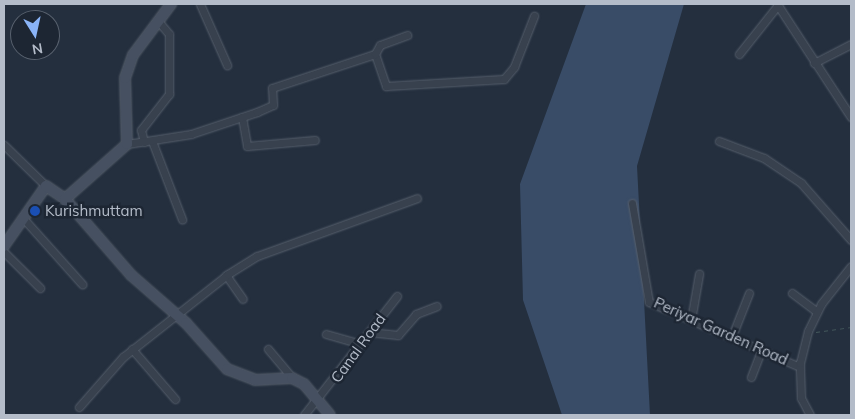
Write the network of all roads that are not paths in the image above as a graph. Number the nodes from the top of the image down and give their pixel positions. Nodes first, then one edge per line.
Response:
1 (171, 4) edge
2 (200, 4) edge
3 (777, 4) edge
4 (534, 16) dead end
5 (158, 21) junction
6 (407, 35) dead end
7 (851, 44) edge
8 (375, 54) junction
9 (739, 54) dead end
10 (814, 63) junction
11 (227, 65) dead end
12 (242, 117) junction
13 (851, 117) edge
14 (315, 140) dead end
15 (719, 141) dead end
16 (148, 142) junction
17 (128, 144) junction
18 (4, 145) edge
19 (46, 186) junction
20 (417, 198) dead end
21 (65, 200) junction
22 (632, 203) dead end
23 (23, 218) junction
24 (182, 219) dead end
25 (851, 240) edge
26 (4, 246) edge
27 (4, 252) edge
28 (851, 266) edge
29 (699, 274) dead end
30 (226, 276) junction
31 (82, 284) dead end
32 (40, 288) dead end
33 (749, 293) dead end
34 (792, 293) dead end
35 (397, 296) dead end
36 (243, 299) dead end
37 (437, 306) dead end
38 (817, 312) junction
39 (177, 315) junction
40 (692, 320) junction
41 (368, 332) junction
42 (326, 334) dead end
43 (732, 336) junction
44 (360, 344) junction
45 (762, 348) junction
46 (132, 349) junction
47 (268, 349) dead end
48 (800, 367) junction
49 (751, 377) dead end
50 (292, 378) junction
51 (175, 399) dead end
52 (318, 399) junction
53 (79, 407) dead end
54 (304, 415) edge
55 (330, 415) edge
56 (810, 415) edge

1 - 5 street
2 - 11 street
3 - 9 street
3 - 10 street
4 - 8 street
5 - 16 street
5 - 17 street
6 - 8 street
7 - 10 street
8 - 12 street
10 - 13 street
12 - 14 street
12 - 16 street
15 - 25 street
16 - 17 street
16 - 24 street
17 - 21 street
18 - 19 street
19 - 21 street
19 - 23 street
20 - 30 street
21 - 39 street
22 - 40 street, Periyar Garden Road
23 - 26 street
23 - 31 street
27 - 32 street
28 - 38 street
29 - 40 street
30 - 36 street
30 - 39 street
33 - 43 street
34 - 38 street
35 - 41 street, Canal Road
37 - 41 street
38 - 48 street
39 - 46 street
39 - 50 street
40 - 43 street, Periyar Garden Road
41 - 44 street, Canal Road
42 - 44 street
43 - 45 street, Periyar Garden Road
44 - 52 street, Canal Road
45 - 48 street, Periyar Garden Road
45 - 49 street
46 - 51 street
46 - 53 street
47 - 50 street
48 - 56 street
50 - 52 street
52 - 54 street, Canal Road
52 - 55 street

